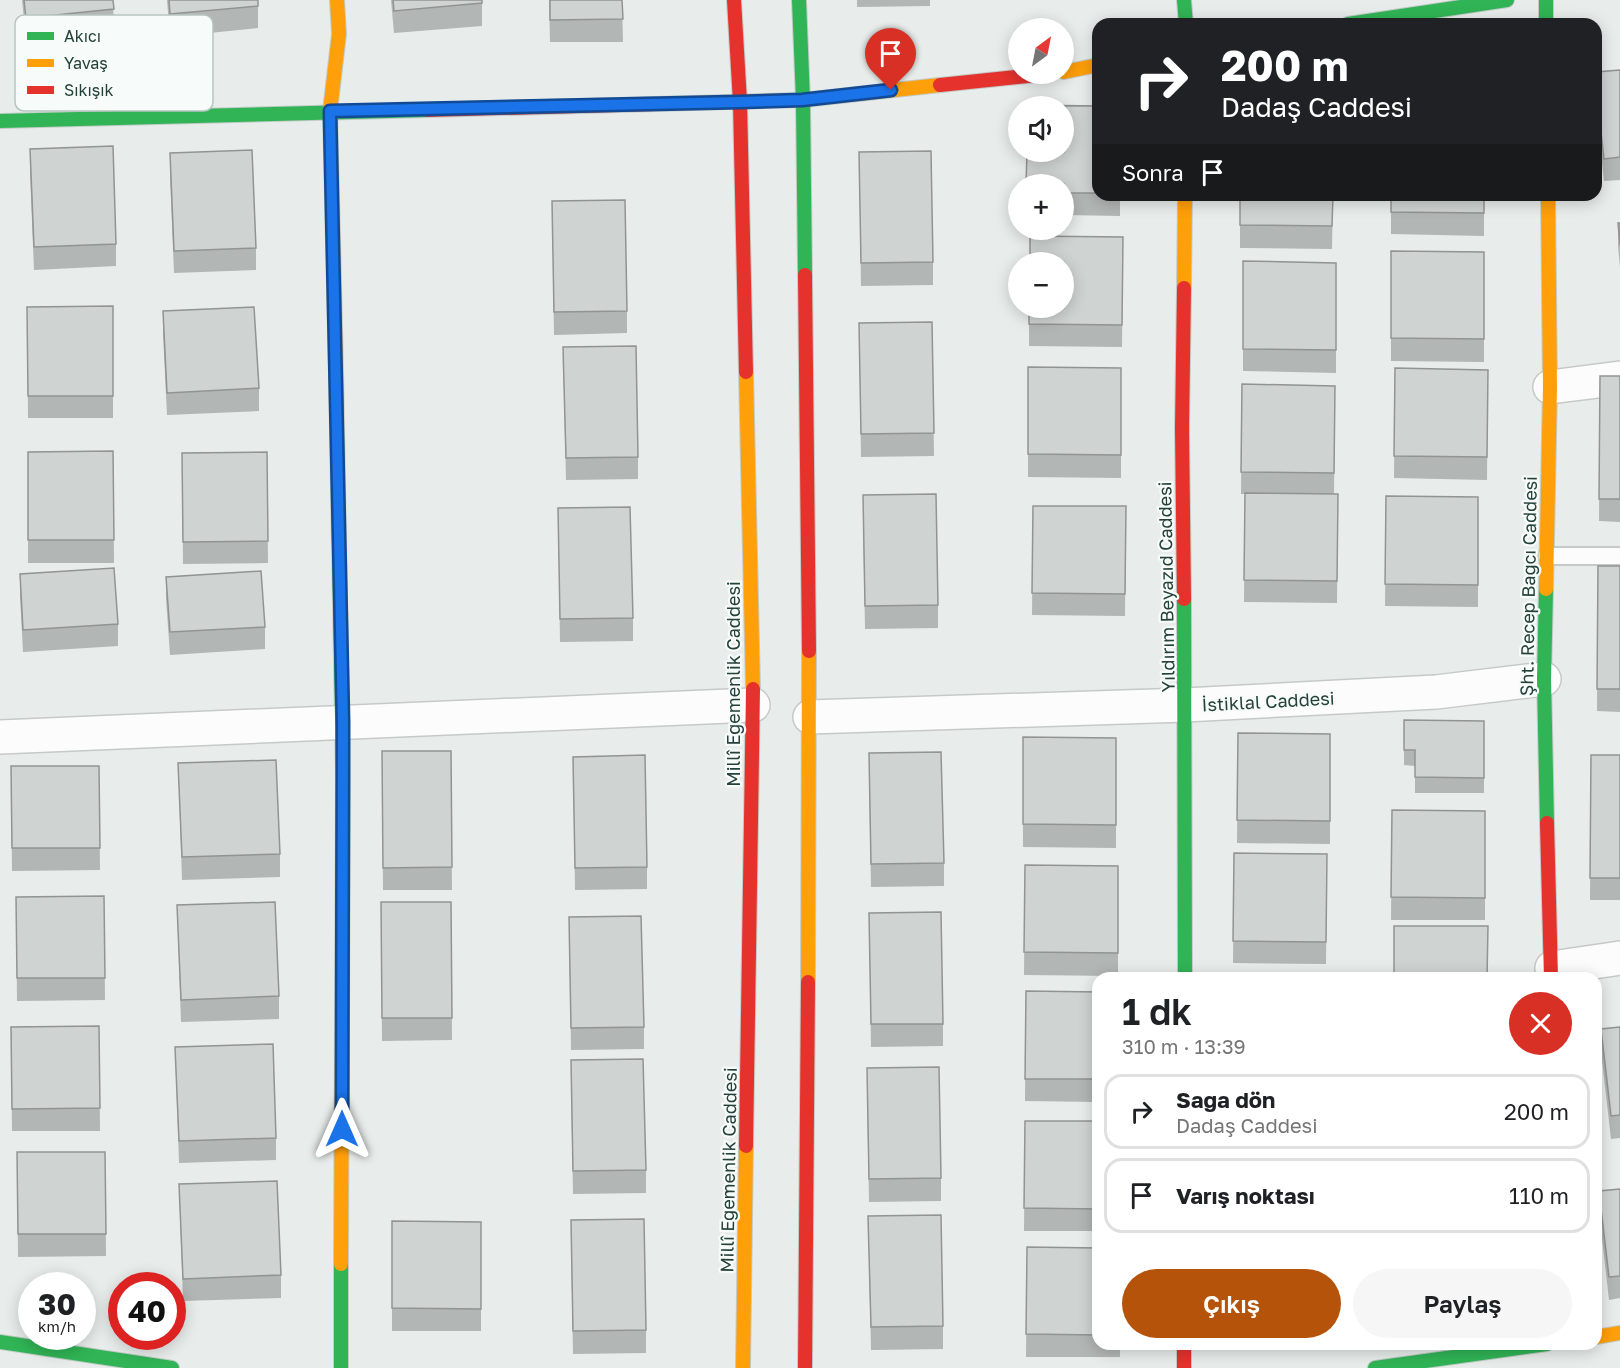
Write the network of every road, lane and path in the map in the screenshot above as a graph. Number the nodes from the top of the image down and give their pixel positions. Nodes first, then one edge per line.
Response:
1 (337, 0) edge
2 (734, 0) edge
3 (799, 0) edge
4 (1184, 0) edge
5 (1508, 0) edge
6 (1546, 0) edge
7 (1186, 18) edge
8 (1388, 18) edge
9 (1546, 18) edge
10 (1092, 66) edge
11 (1074, 70) edge
12 (1008, 78) edge
13 (802, 100) junction
14 (740, 102) junction
15 (330, 111) junction
16 (0, 121) edge
17 (1185, 201) edge
18 (1548, 201) edge
19 (1620, 378) edge
20 (1550, 387) junction
21 (1547, 556) junction
22 (1620, 556) edge
23 (1544, 679) junction
24 (753, 705) junction
25 (1185, 705) junction
26 (810, 717) junction
27 (343, 723) junction
28 (0, 737) edge
29 (1620, 958) edge
30 (1185, 972) edge
31 (1552, 972) edge
32 (1557, 972) edge
33 (1620, 1333) edge
34 (1602, 1336) edge
35 (0, 1342) edge
36 (1184, 1350) edge
37 (1505, 1350) edge
38 (1549, 1350) edge
39 (1551, 1360) dead end
40 (171, 1368) edge
41 (341, 1368) edge
42 (743, 1368) edge
43 (805, 1368) edge
44 (1184, 1368) edge
45 (1376, 1368) edge

1 - 15 street
2 - 14 street, Millî Egemenlik Caddesi
3 - 13 street
4 - 7 street
5 - 8 street
6 - 9 street
10 - 11 street
12 - 13 street
13 - 14 street
13 - 26 street
14 - 15 street
14 - 24 street, Millî Egemenlik Caddesi
15 - 16 street
15 - 27 street
17 - 25 street, Yıldırım Beyazıd Caddesi
18 - 20 street, Şht. Recep Bağcı Caddesi
19 - 20 street
20 - 21 street, Şht. Recep Bağcı Caddesi
21 - 22 lane
21 - 23 street, Şht. Recep Bağcı Caddesi
23 - 25 street, İstiklal Caddesi
23 - 31 street, Şht. Recep Bağcı Caddesi
24 - 27 street
24 - 42 street, Millî Egemenlik Caddesi
25 - 26 street, İstiklal Caddesi
25 - 30 street, Yıldırım Beyazıd Caddesi
26 - 43 street
27 - 28 street
27 - 41 street
29 - 32 street
33 - 34 street
35 - 40 street
36 - 44 street
37 - 45 street
38 - 39 street

